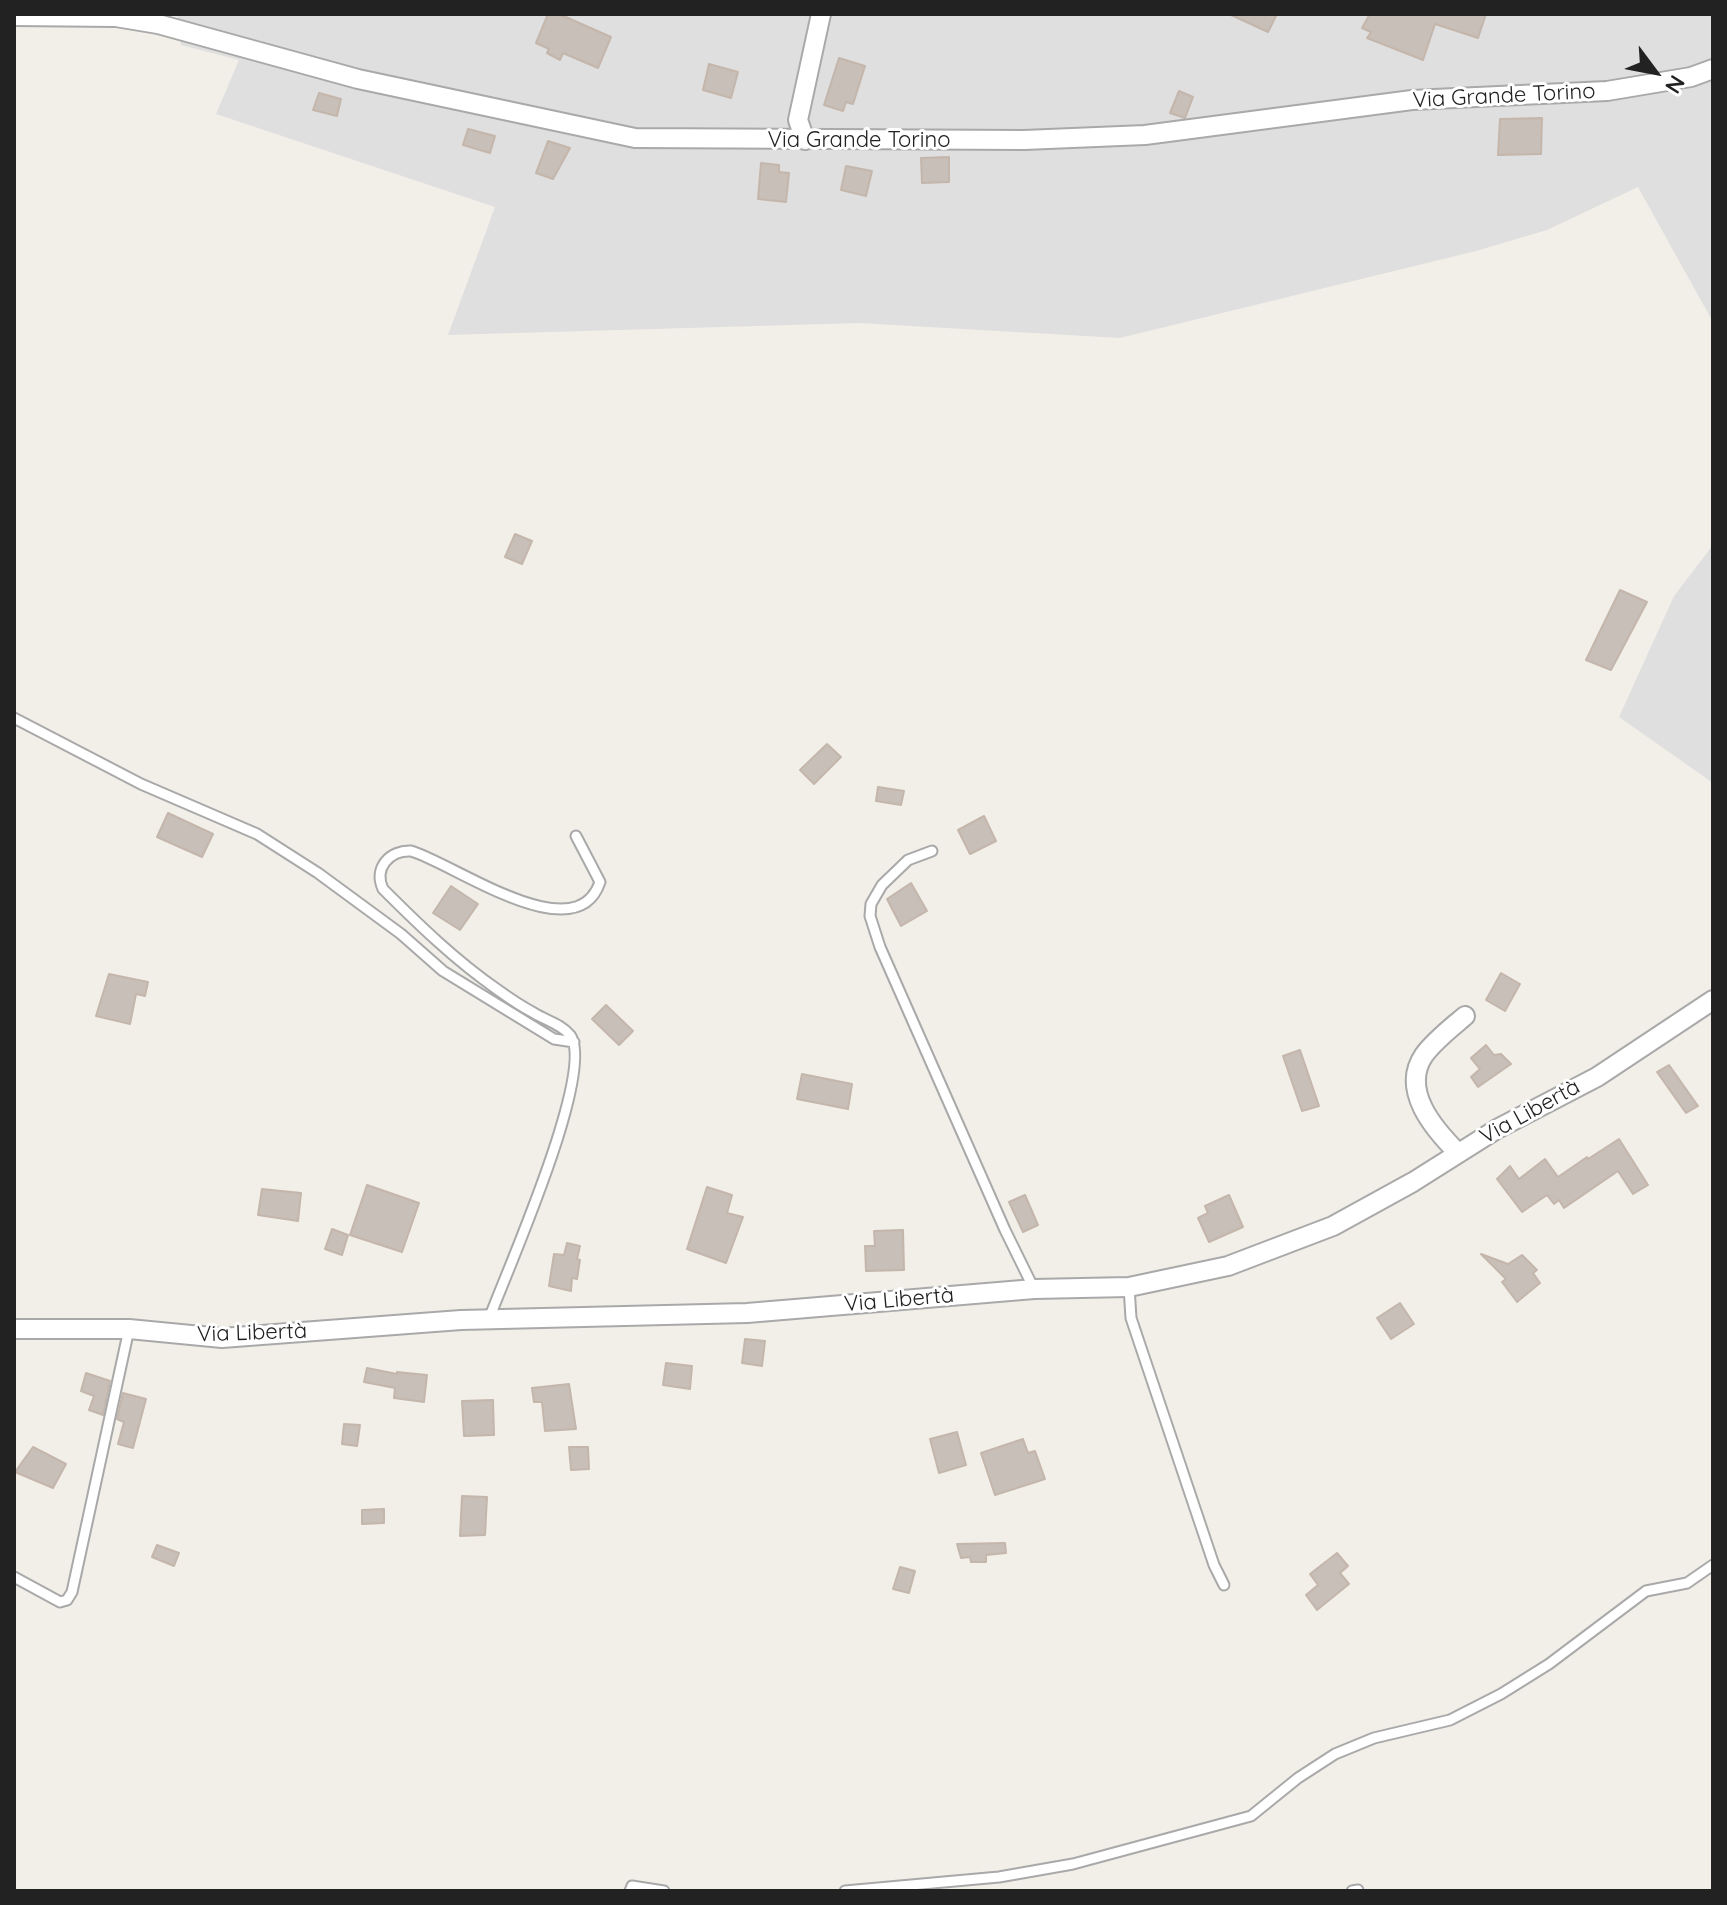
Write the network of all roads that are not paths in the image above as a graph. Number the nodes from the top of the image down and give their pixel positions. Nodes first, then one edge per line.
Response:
1 (821, 14) edge
2 (14, 16) edge
3 (1713, 69) edge
4 (805, 140) junction
5 (14, 718) edge
6 (576, 836) dead end
7 (932, 851) dead end
8 (1713, 1000) edge
9 (1465, 1016) dead end
10 (574, 1042) junction
11 (1458, 1153) junction
12 (1129, 1287) junction
13 (1034, 1289) junction
14 (489, 1319) junction
15 (14, 1329) edge
16 (129, 1329) junction
17 (1713, 1565) edge
18 (14, 1577) edge
19 (1224, 1585) dead end
20 (630, 1891) edge
21 (664, 1891) edge
22 (845, 1891) edge

1 - 4 street
2 - 4 street, Via Grande Torino
3 - 4 street, Via Grande Torino
5 - 10 lane
6 - 10 lane
7 - 13 lane
8 - 11 street, Via Libertà
9 - 11 street
10 - 14 lane
11 - 12 street, Via Libertà
12 - 13 street, Via Libertà
12 - 19 lane
13 - 14 street, Via Libertà
14 - 16 street, Via Libertà
15 - 16 street, Via Libertà
16 - 18 lane
17 - 22 lane
20 - 21 lane

